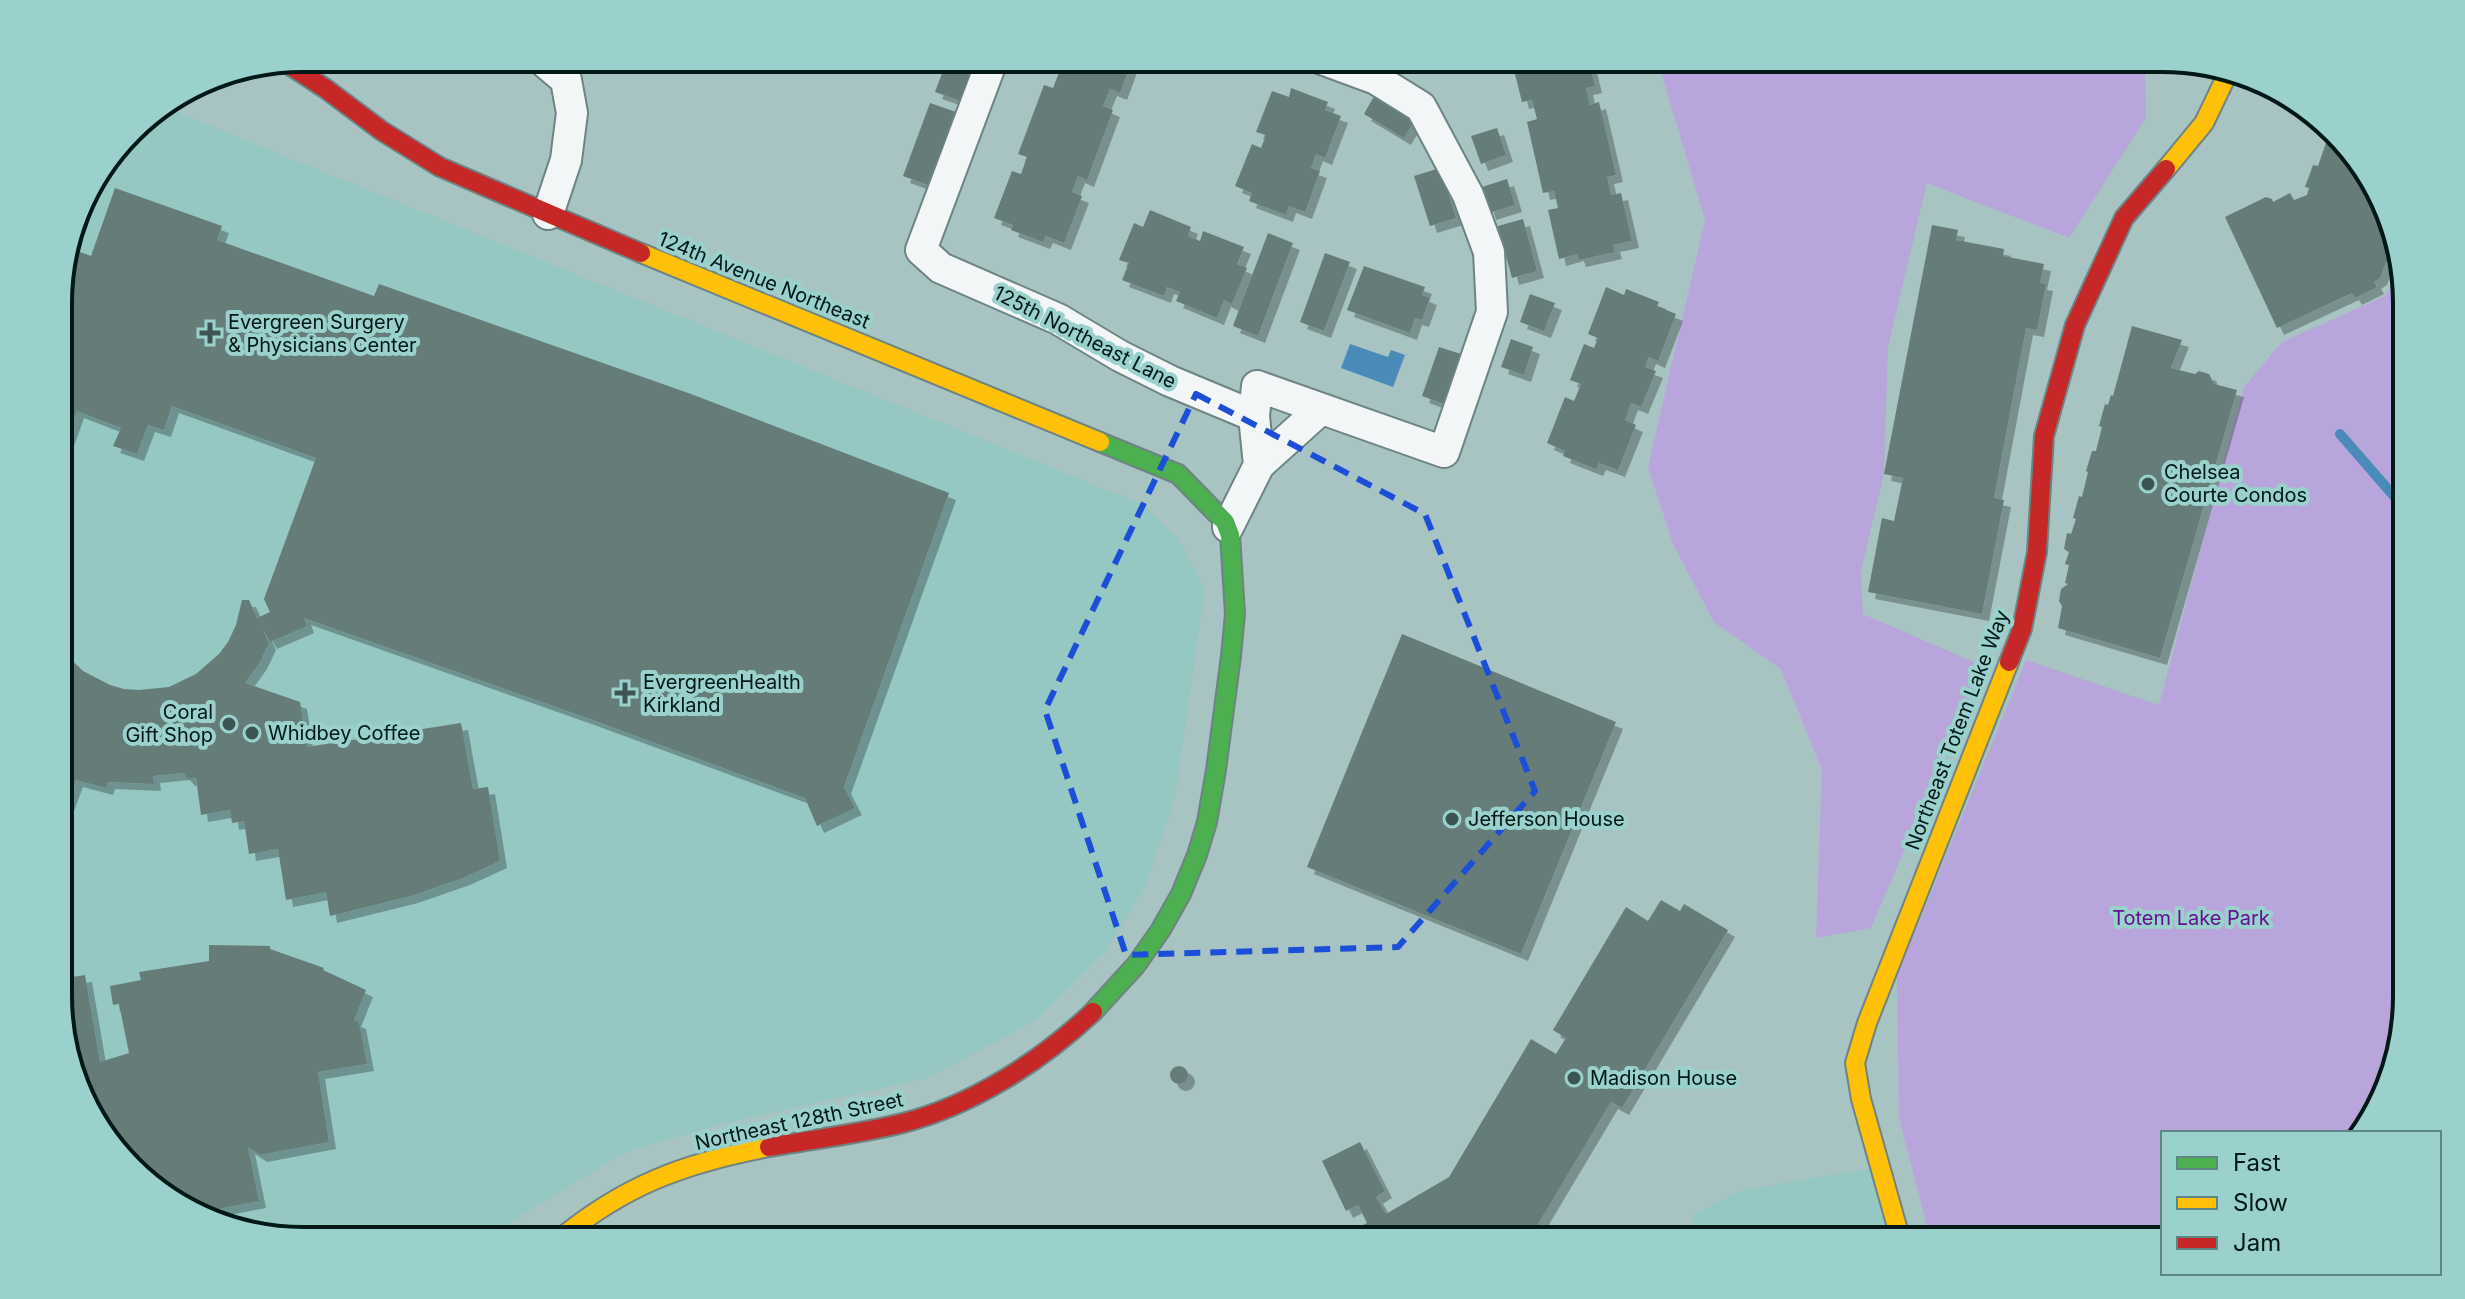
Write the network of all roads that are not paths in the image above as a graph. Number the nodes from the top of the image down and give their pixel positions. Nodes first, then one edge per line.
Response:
1 (300, 72) edge
2 (557, 72) edge
3 (988, 72) edge
4 (1357, 72) edge
5 (2224, 81) edge
6 (548, 214) junction
7 (1321, 409) junction
8 (1254, 416) junction
9 (1259, 465) junction
10 (1228, 527) junction
11 (576, 1227) edge
12 (1897, 1227) edge

1 - 6 street, 124th Avenue Northeast
2 - 6 street
3 - 8 street, 125th Northeast Lane
4 - 7 street
5 - 12 street, Northeast Totem Lake Way
6 - 10 street, 124th Avenue Northeast
7 - 8 street
7 - 9 street
8 - 9 street
9 - 10 street
10 - 11 street, Northeast 128th Street

